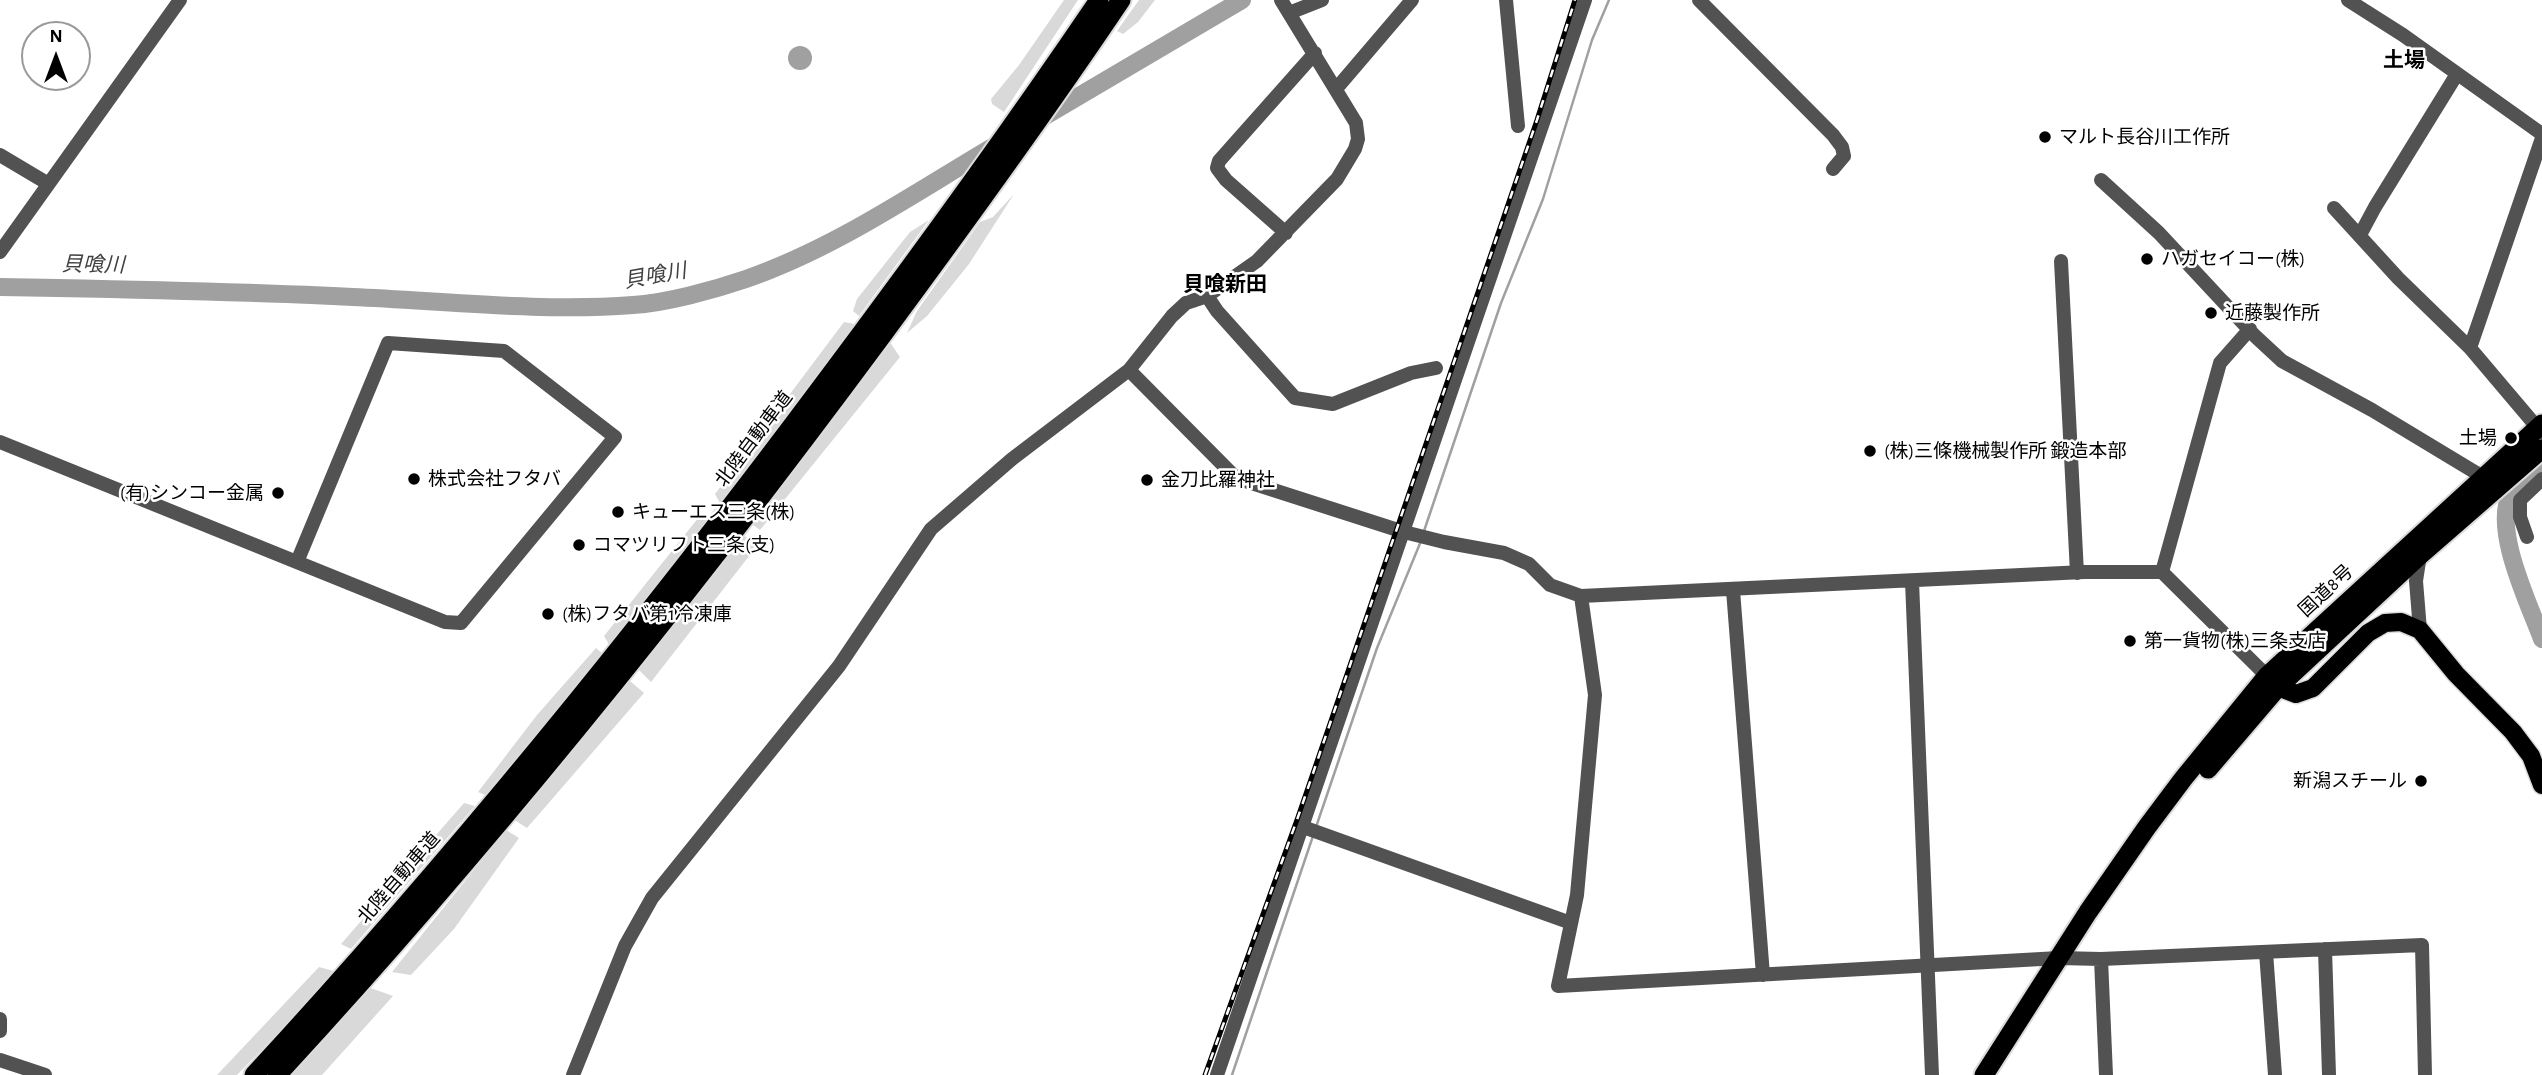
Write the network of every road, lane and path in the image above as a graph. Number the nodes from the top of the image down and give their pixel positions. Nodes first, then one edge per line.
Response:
1 (180, 0) edge
2 (1099, 0) edge
3 (1121, 0) edge
4 (1322, 0) edge
5 (1412, 0) edge
6 (1506, 0) edge
7 (1585, 0) edge
8 (1699, 0) edge
9 (2348, 0) edge
10 (1286, 7) edge
11 (1315, 53) junction
12 (2457, 74) junction
13 (1336, 89) junction
14 (1517, 125) dead end
15 (2542, 136) edge
16 (0, 155) edge
17 (1833, 169) dead end
18 (2101, 180) dead end
19 (47, 183) junction
20 (2334, 208) dead end
21 (1286, 233) junction
22 (2360, 235) junction
23 (0, 252) edge
24 (2061, 261) dead end
25 (1207, 296) junction
26 (2250, 330) junction
27 (2470, 348) junction
28 (1436, 368) dead end
29 (1129, 370) junction
30 (2541, 428) edge
31 (0, 442) edge
32 (2542, 449) edge
33 (2483, 477) junction
34 (2542, 479) edge
35 (1404, 532) junction
36 (2527, 537) dead end
37 (2420, 555) junction
38 (297, 562) junction
39 (2162, 572) junction
40 (2077, 573) junction
41 (1912, 581) junction
42 (1733, 590) junction
43 (1581, 596) junction
44 (2420, 630) junction
45 (2273, 682) junction
46 (2542, 785) edge
47 (1307, 827) junction
48 (1571, 923) junction
49 (2325, 949) junction
50 (2266, 952) junction
51 (2059, 958) junction
52 (2101, 959) junction
53 (1928, 967) junction
54 (1762, 975) junction
55 (0, 1019) edge
56 (0, 1031) edge
57 (0, 1060) edge
58 (45, 1075) edge
59 (254, 1075) edge
60 (277, 1075) edge
61 (573, 1075) edge
62 (1217, 1075) edge
63 (1932, 1075) edge
64 (1984, 1075) edge
65 (2106, 1075) edge
66 (2275, 1075) edge
67 (2329, 1075) edge
68 (2425, 1075) edge

1 - 19 street
2 - 59 highway, 北陸自動車道
3 - 60 highway, 北陸自動車道
4 - 10 street
5 - 13 street
6 - 14 street
7 - 35 street
8 - 17 street
9 - 12 street
10 - 11 street
11 - 13 street
11 - 21 street
12 - 15 street
12 - 22 street
13 - 21 street
15 - 27 street
16 - 19 street
18 - 26 street
19 - 23 street
20 - 22 street
21 - 25 street
22 - 27 street
24 - 40 street
25 - 28 street
25 - 29 street
26 - 33 street
26 - 39 street
27 - 30 street
29 - 35 street
29 - 61 street
30 - 33 highway, 国道8号
31 - 38 street
32 - 37 highway, 国道8号
33 - 45 highway, 国道8号
34 - 36 street
35 - 43 street
35 - 47 street
37 - 44 street
37 - 45 highway, 国道8号
38 - 38 street
39 - 40 street
39 - 45 street
40 - 41 street
41 - 42 street
41 - 53 street
42 - 43 street
42 - 54 street
43 - 48 street
44 - 45 main road
44 - 46 main road
45 - 51 highway, 国道8号
47 - 48 street
47 - 62 street
48 - 54 street
49 - 50 street
49 - 67 street
49 - 68 street
50 - 52 street
50 - 66 street
51 - 52 street
51 - 53 street
51 - 64 highway, 国道8号
52 - 65 street
53 - 54 street
53 - 63 street
55 - 56 street
57 - 58 street

